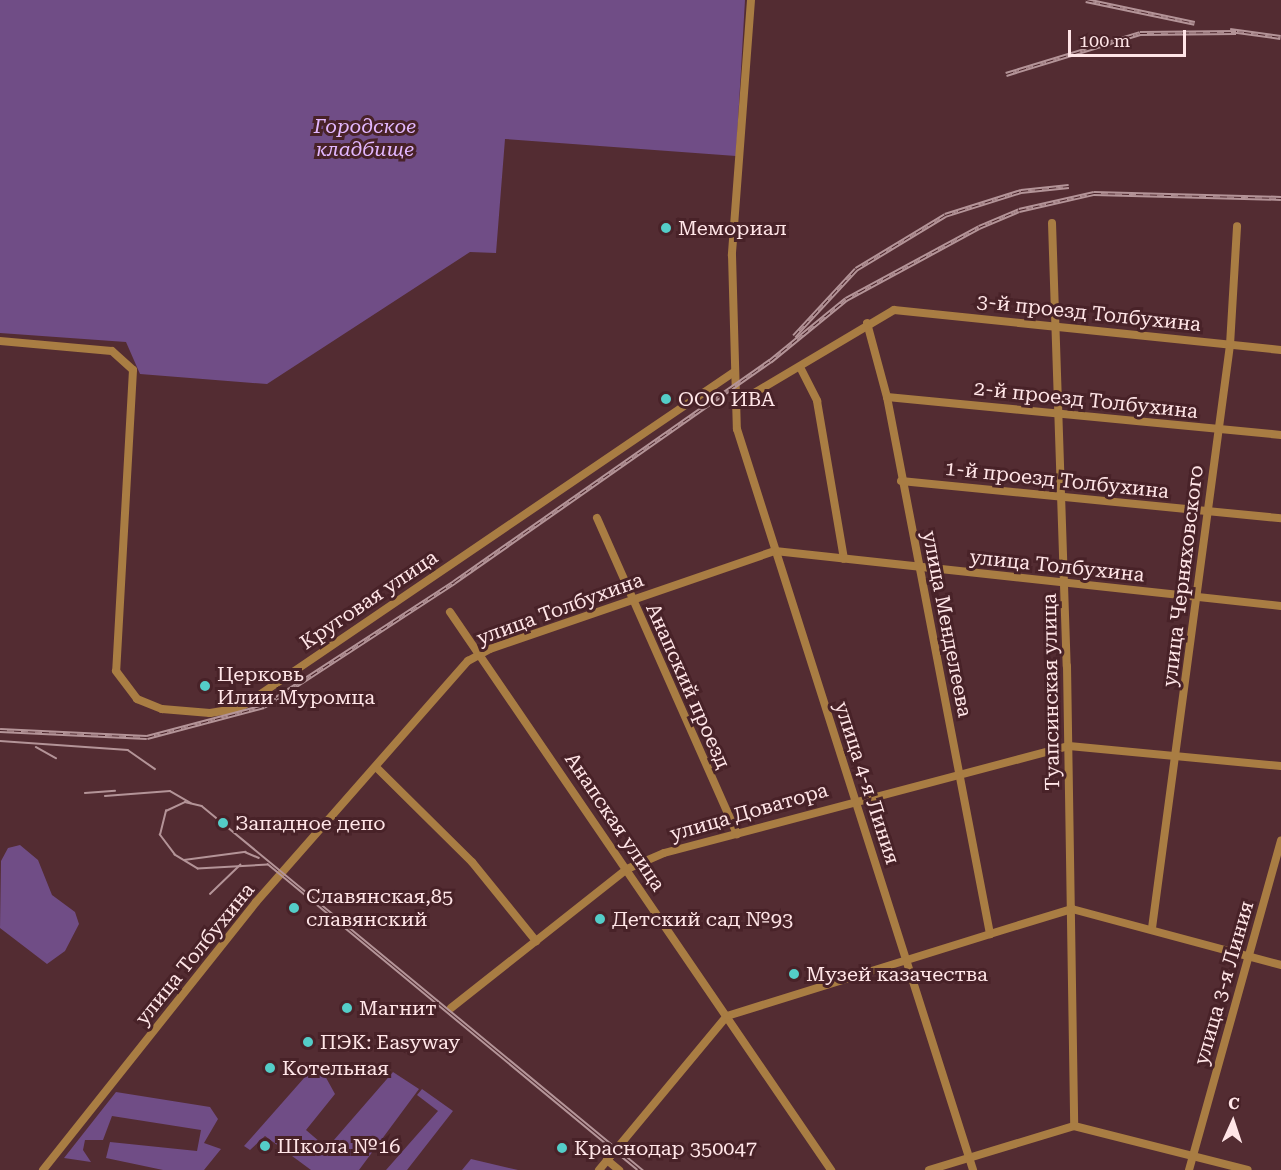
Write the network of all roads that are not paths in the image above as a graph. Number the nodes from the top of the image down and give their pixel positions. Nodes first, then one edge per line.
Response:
1 (751, 0) edge
2 (1052, 223) dead end
3 (1237, 226) dead end
4 (867, 323) junction
5 (1058, 327) junction
6 (0, 341) edge
7 (1230, 345) junction
8 (1281, 350) edge
9 (800, 367) junction
10 (734, 372) junction
11 (887, 397) junction
12 (734, 405) junction
13 (1057, 413) junction
14 (1217, 430) junction
15 (1281, 435) edge
16 (901, 481) junction
17 (1061, 497) junction
18 (1207, 512) junction
19 (597, 518) dead end
20 (1281, 518) edge
21 (775, 551) junction
22 (844, 559) junction
23 (919, 567) junction
24 (1065, 584) junction
25 (1196, 598) junction
26 (631, 600) junction
27 (1281, 606) edge
28 (450, 612) dead end
29 (480, 654) junction
30 (1069, 746) junction
31 (1178, 754) junction
32 (1281, 765) edge
33 (377, 768) junction
34 (959, 771) junction
35 (855, 799) junction
36 (737, 834) junction
37 (1281, 841) edge
38 (627, 869) junction
39 (1072, 909) junction
40 (1152, 928) junction
41 (990, 934) junction
42 (536, 941) junction
43 (1248, 956) junction
44 (907, 963) junction
45 (1281, 965) edge
46 (451, 1008) dead end
47 (727, 1016) junction
48 (1074, 1126) junction
49 (1192, 1155) junction
50 (969, 1158) junction
51 (607, 1160) junction
52 (43, 1170) edge
53 (599, 1170) edge
54 (619, 1170) edge
55 (831, 1170) edge
56 (928, 1170) edge
57 (973, 1170) edge
58 (1189, 1170) edge
59 (1248, 1170) edge

1 - 10 street, улица 4-я Линия
2 - 5 street, Туапсинская улица
3 - 7 street, улица Черняховского
4 - 5 street, 3-й проезд Толбухина
4 - 9 street
4 - 11 street, улица Менделеева
5 - 7 street, 3-й проезд Толбухина
5 - 13 street, Туапсинская улица
6 - 10 street, Круговая улица
7 - 8 street, 3-й проезд Толбухина
7 - 14 street, улица Черняховского
9 - 12 street
9 - 22 street
10 - 12 street, улица 4-я Линия
11 - 13 street, 2-й проезд Толбухина
11 - 16 street, улица Менделеева
12 - 21 street, улица 4-я Линия
13 - 14 street, 2-й проезд Толбухина
13 - 17 street, Туапсинская улица
14 - 15 street, 2-й проезд Толбухина
14 - 18 street, улица Черняховского
16 - 17 street, 1-й проезд Толбухина
16 - 23 street, улица Менделеева
17 - 18 street, 1-й проезд Толбухина
17 - 24 street, Туапсинская улица
18 - 20 street, 1-й проезд Толбухина
18 - 25 street, улица Черняховского
19 - 26 street, Анапский проезд
21 - 22 street, улица Толбухина
21 - 26 street, улица Толбухина
21 - 35 street, улица 4-я Линия
22 - 23 street, улица Толбухина
23 - 24 street, улица Толбухина
23 - 34 street, улица Менделеева
24 - 25 street, улица Толбухина
24 - 30 street, Туапсинская улица
25 - 27 street, улица Толбухина
25 - 31 street, улица Черняховского
26 - 29 street, улица Толбухина
26 - 36 street, Анапский проезд
28 - 29 street, Анапская улица
29 - 33 street, улица Толбухина
29 - 38 street, Анапская улица
30 - 31 street, улица Доватора
30 - 34 street, улица Доватора
30 - 39 street, Туапсинская улица
31 - 32 street, улица Доватора
31 - 40 street, улица Черняховского
33 - 42 street
33 - 52 street, улица Толбухина
34 - 35 street, улица Доватора
34 - 41 street, улица Менделеева
35 - 36 street, улица Доватора
35 - 44 street, улица 4-я Линия
36 - 38 street, улица Доватора
37 - 43 street, улица 3-я Линия
38 - 42 street, улица Доватора
38 - 47 street, Анапская улица
39 - 40 street
39 - 41 street
39 - 48 street, Туапсинская улица
40 - 43 street
41 - 44 street
42 - 46 street, улица Доватора
43 - 45 street
43 - 49 street, улица 3-я Линия
44 - 47 street
44 - 50 street, улица 4-я Линия
47 - 51 street
47 - 55 street, Анапская улица
48 - 49 street
48 - 50 street
49 - 58 street, улица 3-я Линия
49 - 59 street
50 - 56 street
50 - 57 street, улица 4-я Линия
51 - 53 street
51 - 54 street

